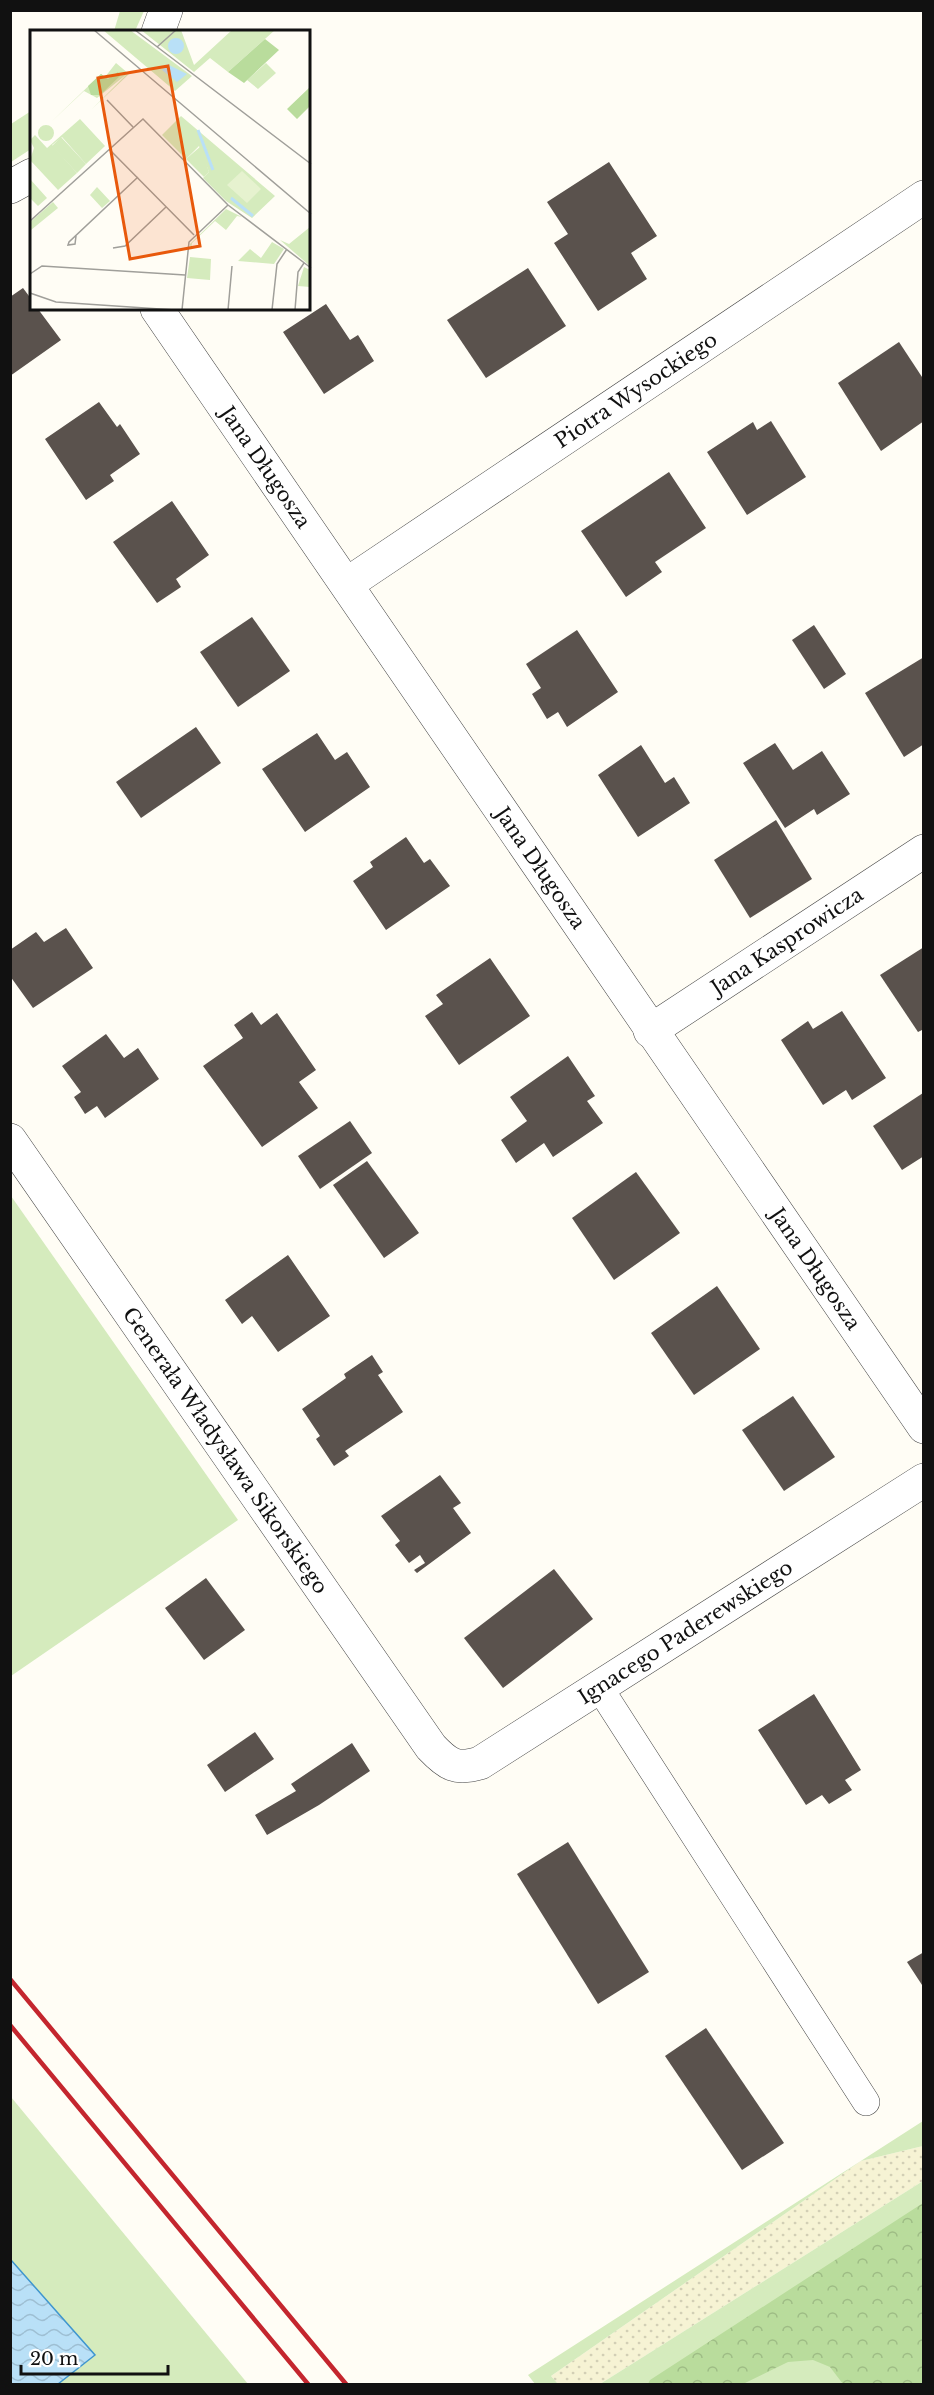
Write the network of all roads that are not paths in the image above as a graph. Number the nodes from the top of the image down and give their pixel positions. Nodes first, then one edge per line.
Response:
1 (166, 10) edge
2 (159, 30) edge
3 (30, 176) edge
4 (10, 187) edge
5 (924, 196) edge
6 (158, 310) edge
7 (347, 584) junction
8 (924, 851) edge
9 (650, 1031) junction
10 (10, 1140) edge
11 (924, 1427) edge
12 (924, 1480) edge
13 (599, 1687) junction
14 (442, 1759) joint
15 (867, 2102) dead end

1 - 2 street
3 - 4 street
5 - 7 street, Piotra Wysockiego
6 - 7 street, Jana Długosza
7 - 9 street, Jana Długosza
8 - 9 street, Jana Kasprowicza
9 - 11 street, Jana Długosza
10 - 14 street, Generała Władysława Sikorskiego
12 - 13 street, Ignacego Paderewskiego
13 - 14 street, Ignacego Paderewskiego
13 - 15 lane

